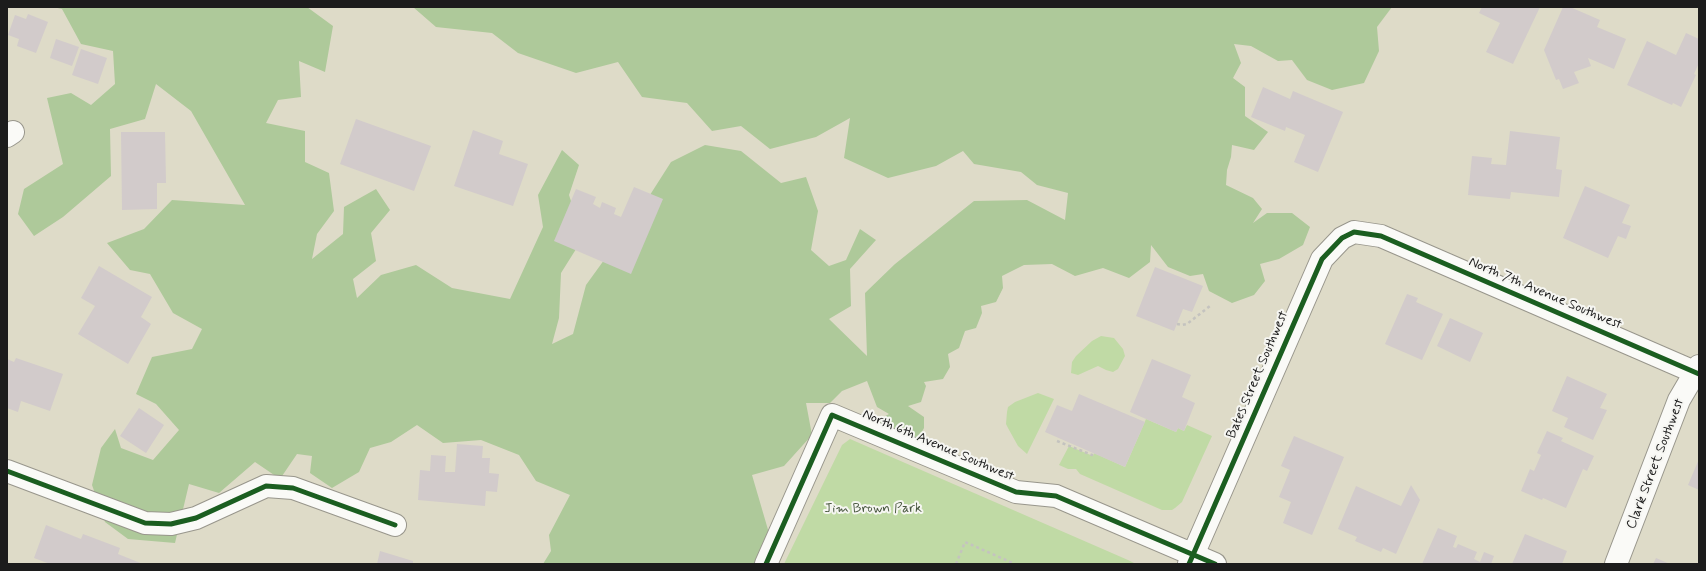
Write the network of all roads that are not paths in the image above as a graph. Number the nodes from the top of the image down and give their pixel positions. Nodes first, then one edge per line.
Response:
1 (1381, 236) joint
2 (1698, 371) edge
3 (7, 471) edge
4 (395, 525) dead end
5 (1191, 559) edge
6 (766, 564) edge
7 (1215, 564) edge
8 (1616, 564) edge

1 - 2 street, North 7th Avenue Southwest
1 - 5 street, Bates Street Southwest
2 - 8 street, Clark Street Southwest
3 - 4 street
5 - 6 street, North 6th Avenue Southwest
5 - 7 street, North 6th Avenue Southwest

